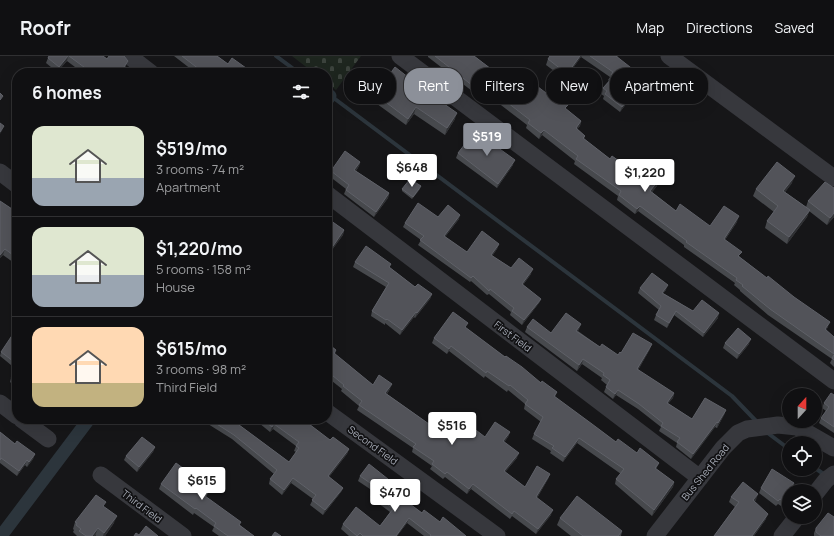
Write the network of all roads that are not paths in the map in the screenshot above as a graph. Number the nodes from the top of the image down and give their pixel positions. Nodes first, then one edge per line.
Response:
1 (129, 56) edge
2 (400, 56) edge
3 (669, 56) edge
4 (145, 68) edge
5 (0, 172) edge
6 (834, 178) edge
7 (12, 181) edge
8 (332, 198) edge
9 (834, 381) edge
10 (0, 403) edge
11 (12, 412) edge
12 (332, 416) edge
13 (28, 424) edge
14 (48, 439) dead end
15 (834, 448) edge
16 (101, 475) dead end
17 (830, 477) edge
18 (700, 478) junction
19 (822, 486) edge
20 (791, 524) edge
21 (182, 536) edge
22 (497, 536) edge
23 (655, 536) edge
24 (782, 536) edge

1 - 4 street
2 - 9 street
3 - 6 street
5 - 7 street
8 - 18 street, First Field
10 - 11 street
12 - 22 street, Second Field
13 - 14 street
15 - 18 street, Bus Shed Road
16 - 21 street, Third Field
17 - 19 street
18 - 23 street, Bus Shed Road
20 - 24 street

